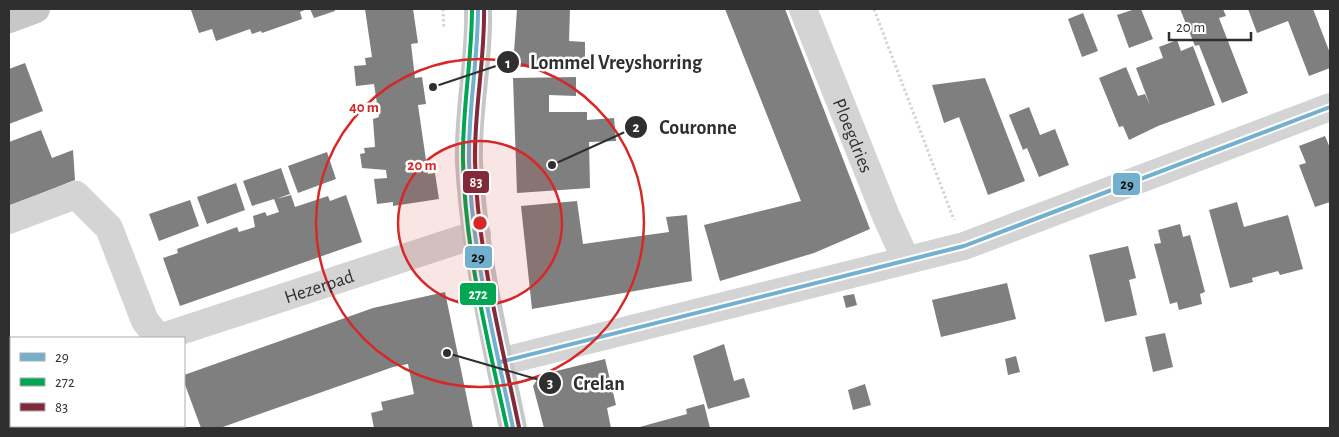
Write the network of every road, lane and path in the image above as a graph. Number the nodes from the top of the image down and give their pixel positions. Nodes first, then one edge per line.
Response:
1 (36, 9) edge
2 (443, 9) edge
3 (478, 9) edge
4 (804, 9) edge
5 (874, 9) edge
6 (9, 19) edge
7 (444, 29) dead end
8 (1330, 107) edge
9 (9, 220) edge
10 (477, 234) junction
11 (964, 246) junction
12 (906, 260) junction
13 (158, 337) edge
14 (162, 337) edge
15 (500, 362) junction
16 (513, 428) edge

1 - 6 main road
2 - 7 path
3 - 10 main road
4 - 12 street, Ploegdries
5 - 11 path
8 - 11 street
9 - 13 street
10 - 14 street, Hezerpad
10 - 15 main road
11 - 12 street
12 - 15 street
15 - 16 main road

